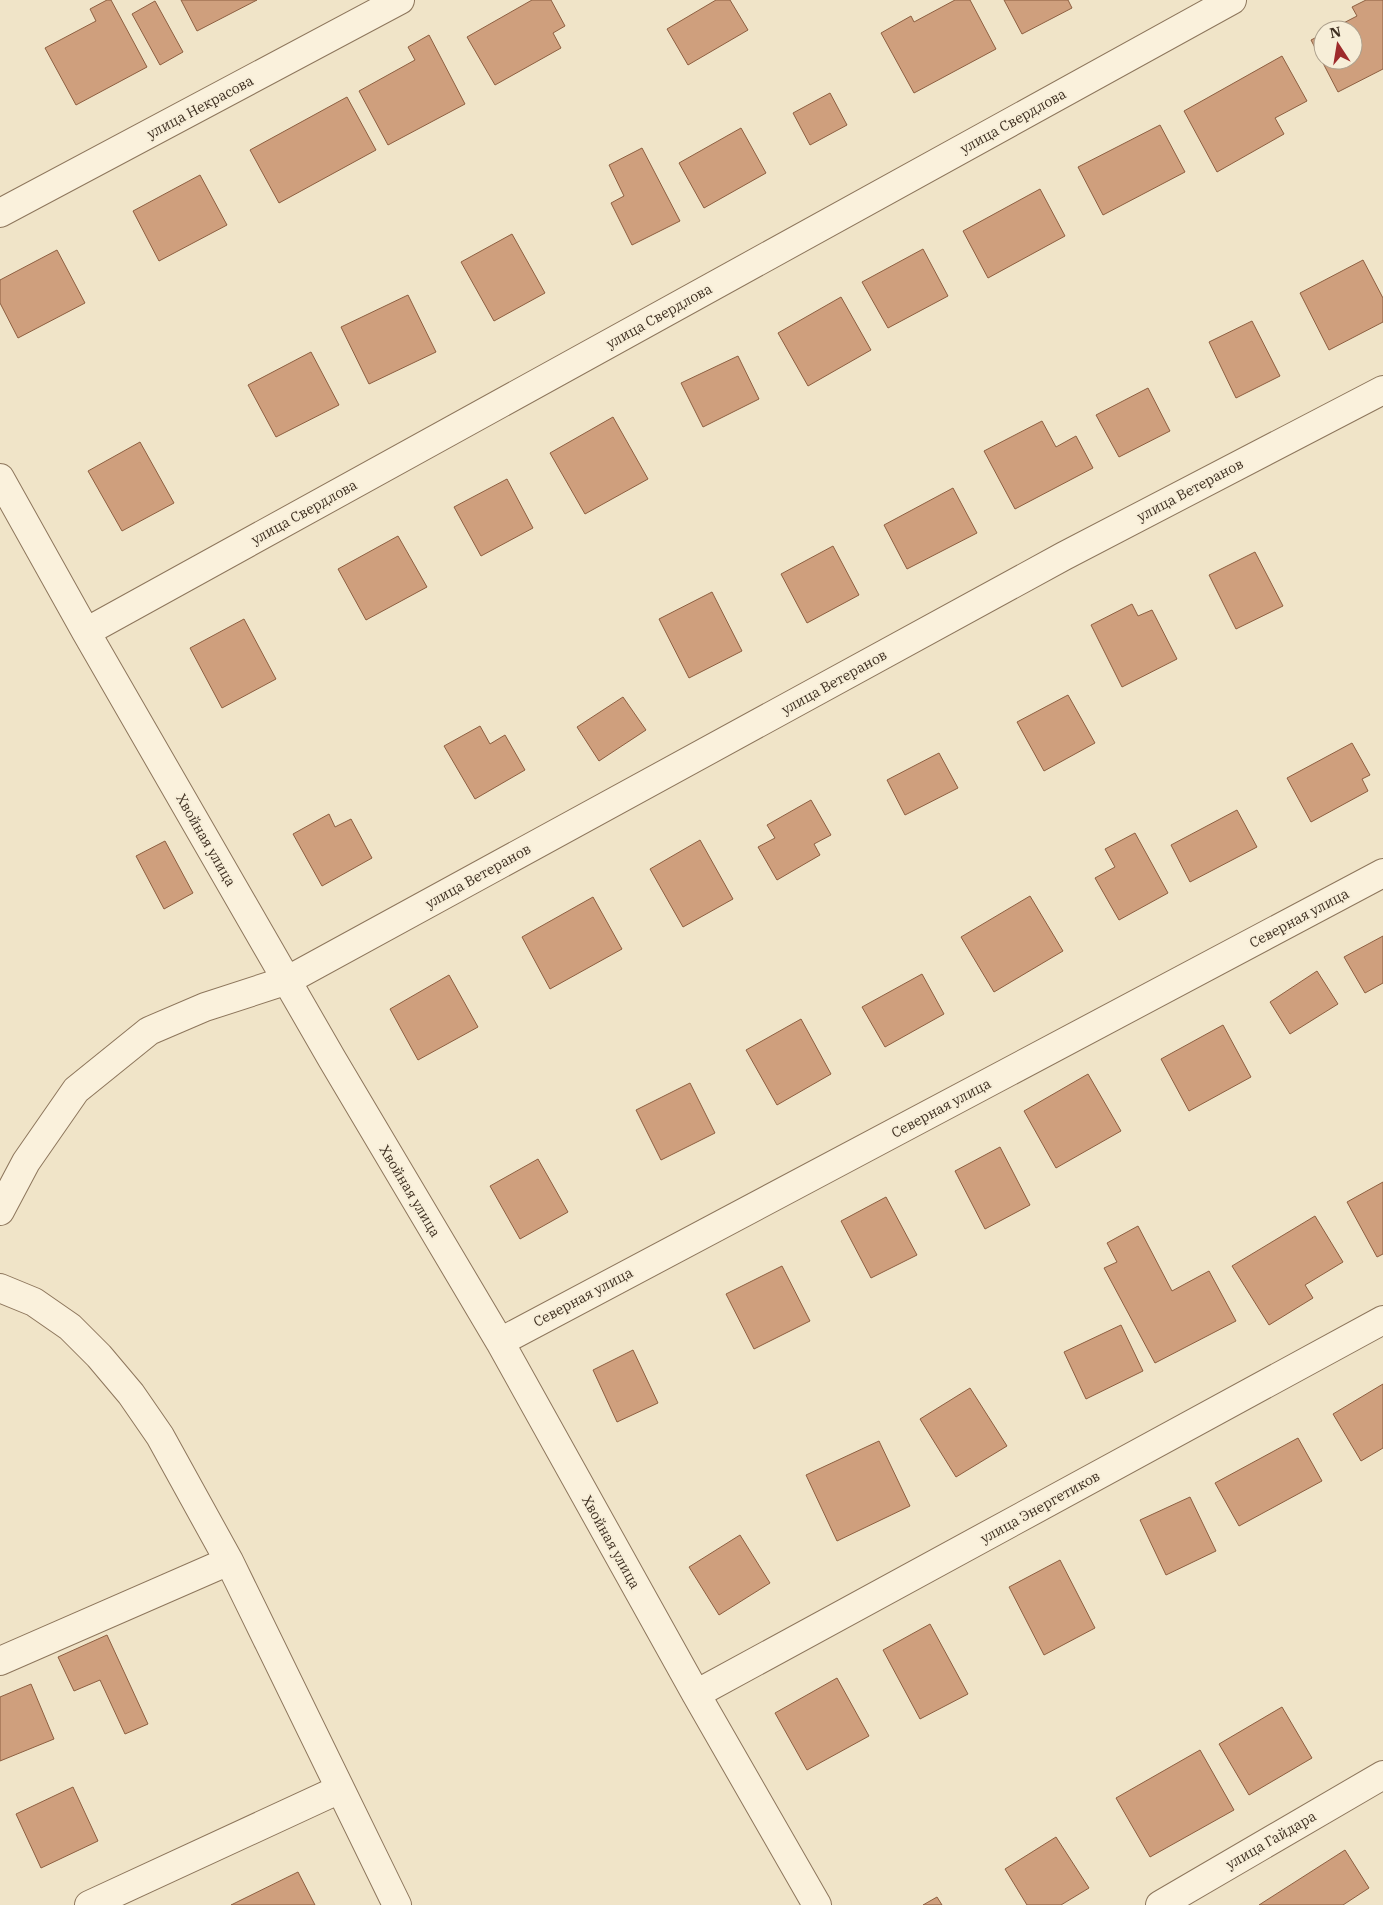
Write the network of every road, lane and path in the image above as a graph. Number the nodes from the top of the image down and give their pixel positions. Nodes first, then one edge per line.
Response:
1 (400, 0) edge
2 (1232, 0) edge
3 (0, 213) edge
4 (1383, 390) edge
5 (0, 478) edge
6 (86, 632) junction
7 (1383, 874) edge
8 (288, 980) junction
9 (0, 1211) edge
10 (0, 1288) edge
11 (1383, 1320) edge
12 (500, 1342) junction
13 (229, 1561) junction
14 (0, 1661) edge
15 (696, 1694) junction
16 (1383, 1775) edge
17 (340, 1789) junction
18 (89, 1905) edge
19 (397, 1905) edge
20 (817, 1905) edge
21 (1160, 1905) edge

1 - 3 street, улица Некрасова
2 - 6 street, улица Свердлова
4 - 8 street, улица Ветеранов
5 - 6 street, Хвойная улица
6 - 8 street, Хвойная улица
7 - 12 street, Северная улица
8 - 9 street, улица Ветеранов
8 - 12 street, Хвойная улица
10 - 13 street
11 - 15 street, улица Энергетиков
12 - 15 street, Хвойная улица
13 - 14 street
13 - 17 street
15 - 20 street, Хвойная улица
16 - 21 street, улица Гайдара
17 - 18 street
17 - 19 street

